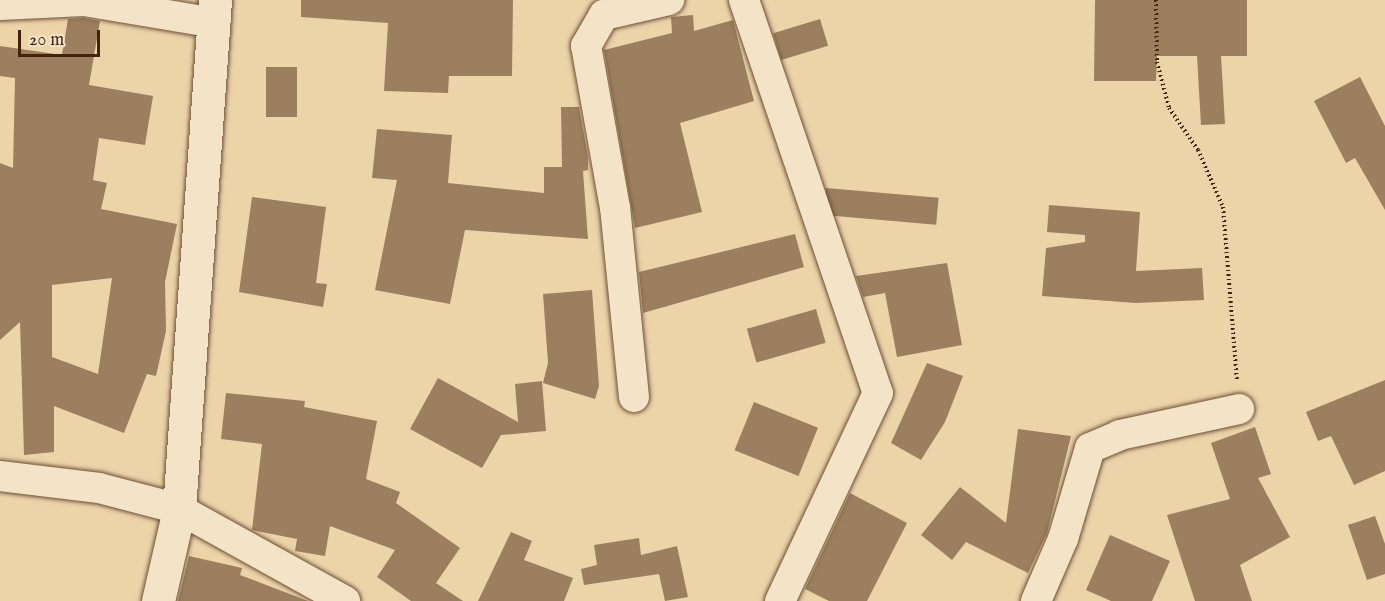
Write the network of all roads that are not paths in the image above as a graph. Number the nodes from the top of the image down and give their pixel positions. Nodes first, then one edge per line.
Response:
1 (669, 0) edge
2 (744, 0) edge
3 (0, 5) edge
4 (215, 12) edge
5 (634, 397) dead end
6 (1239, 409) road end
7 (0, 476) edge
8 (179, 509) junction
9 (158, 601) edge
10 (345, 601) edge
11 (780, 601) edge
12 (1036, 601) edge

1 - 5 street
2 - 11 street
3 - 4 street
4 - 8 street
6 - 12 street
7 - 8 street
8 - 9 street
8 - 10 street

